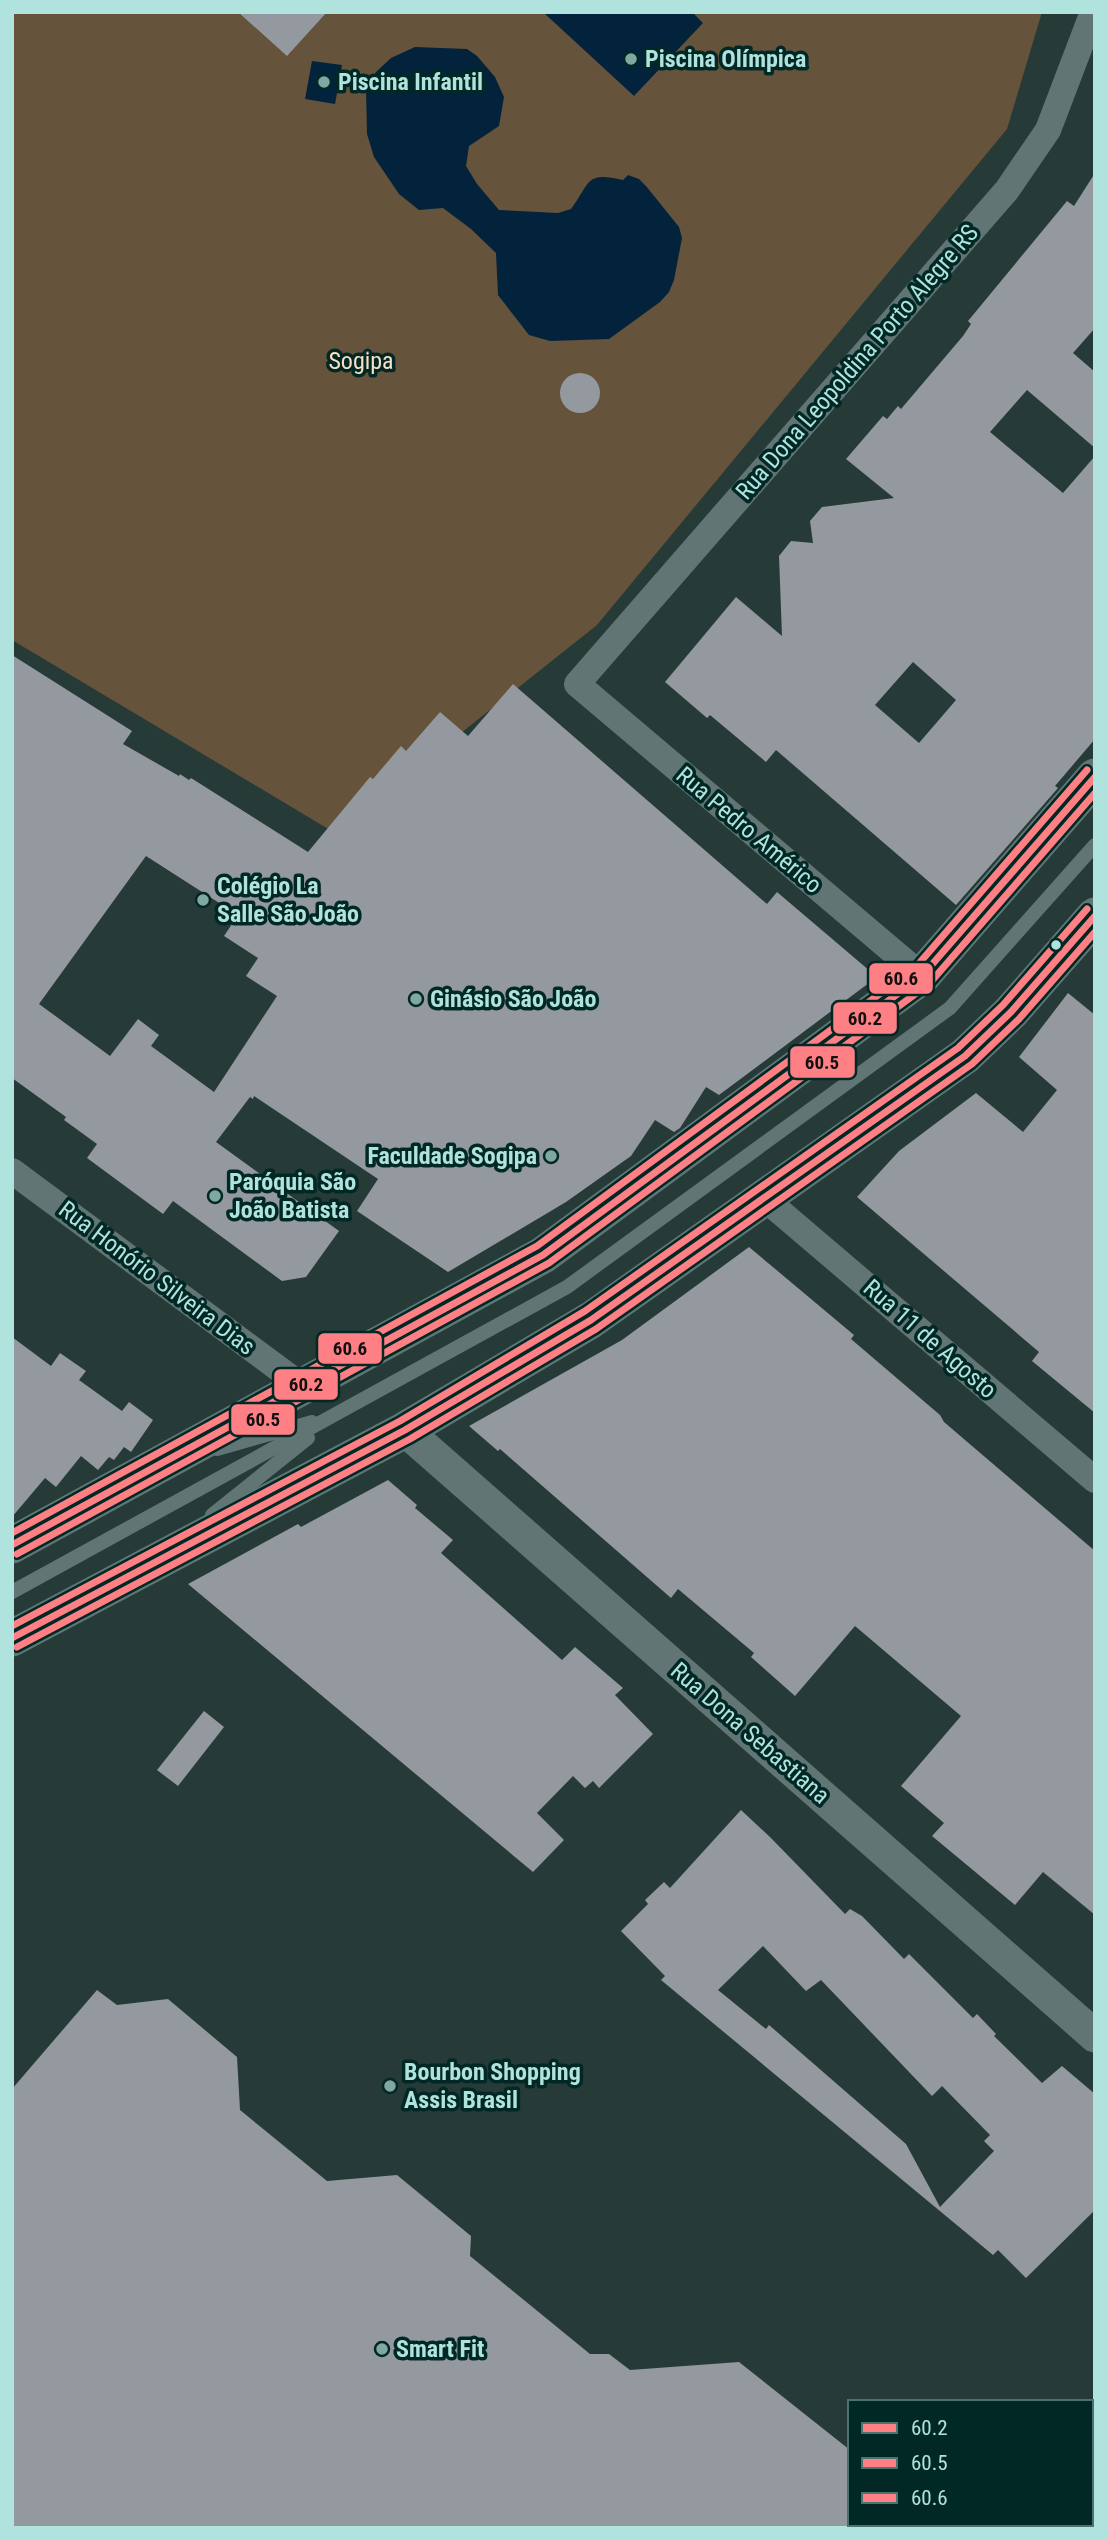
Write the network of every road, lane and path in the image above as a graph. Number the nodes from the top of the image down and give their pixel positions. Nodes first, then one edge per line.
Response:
1 (1093, 12) edge
2 (577, 684) joint
3 (1095, 777) edge
4 (1095, 845) edge
5 (1088, 937) edge
6 (922, 976) junction
7 (12, 1171) edge
8 (765, 1199) junction
9 (302, 1386) junction
10 (337, 1415) junction
11 (405, 1430) junction
12 (154, 1467) junction
13 (1095, 1480) edge
14 (12, 1545) edge
15 (151, 1564) junction
16 (12, 1592) edge
17 (12, 1638) edge
18 (1095, 2036) edge

1 - 2 street, Rua Dona Leopoldina Porto Alegre RS
2 - 6 street, Rua Pedro Américo
3 - 6 main road
4 - 10 lane
5 - 8 main road
6 - 9 main road
7 - 9 street, Rua Honório Silveira Dias
8 - 11 main road
8 - 13 street, Rua 11 de Agosto
9 - 12 main road
10 - 12 lane
10 - 15 lane
10 - 16 lane
11 - 15 main road
11 - 18 street, Rua Dona Sebastiana
12 - 14 main road
15 - 17 main road

